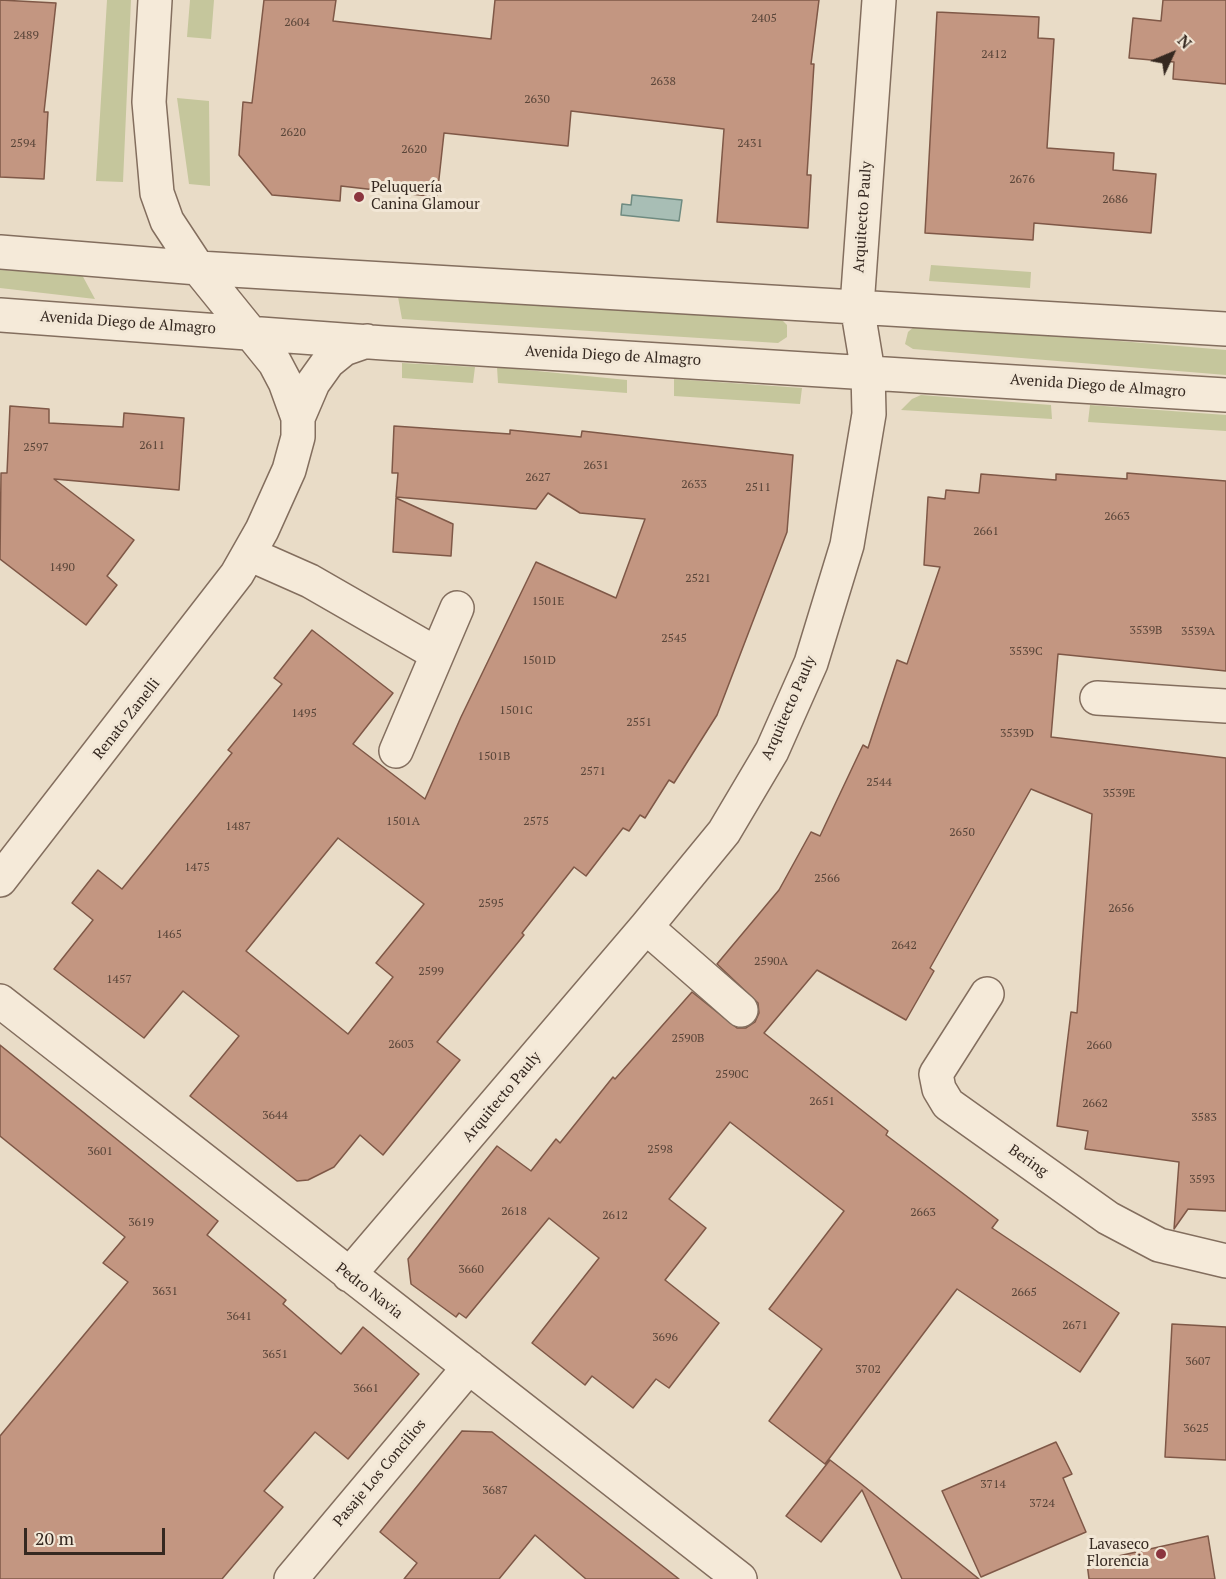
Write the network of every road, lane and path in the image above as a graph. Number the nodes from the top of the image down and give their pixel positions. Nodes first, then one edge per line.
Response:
1 (155, 0) edge
2 (879, 0) edge
3 (0, 252) edge
4 (198, 268) junction
5 (857, 306) junction
6 (0, 315) edge
7 (1226, 330) edge
8 (250, 332) junction
9 (368, 341) junction
10 (868, 372) junction
11 (1226, 394) edge
12 (298, 418) junction
13 (249, 554) junction
14 (457, 608) dead end
15 (437, 654) junction
16 (1097, 698) dead end
17 (1226, 706) edge
18 (396, 751) dead end
19 (0, 880) edge
20 (646, 927) junction
21 (987, 994) dead end
22 (0, 1001) edge
23 (741, 1010) dead end
24 (1226, 1261) edge
25 (349, 1275) junction
26 (469, 1367) junction
27 (291, 1579) edge
28 (740, 1579) edge

1 - 4 street, Renato Zanelli
2 - 5 street, Arquitecto Pauly
3 - 4 street
4 - 5 street
4 - 8 street, Renato Zanelli
5 - 7 street
5 - 10 street, Arquitecto Pauly
6 - 8 street, Avenida Diego de Almagro
8 - 9 street, Avenida Diego de Almagro
8 - 12 street, Renato Zanelli
9 - 10 street, Avenida Diego de Almagro
9 - 12 street
10 - 11 street, Avenida Diego de Almagro
10 - 20 street, Arquitecto Pauly
12 - 13 street, Renato Zanelli
13 - 15 street
13 - 19 street, Renato Zanelli
14 - 15 street
15 - 18 street
16 - 17 street
20 - 23 street
20 - 25 street, Arquitecto Pauly
21 - 24 street, Bering
22 - 25 street, Pedro Navia
25 - 26 street, Pedro Navia
26 - 27 street, Pasaje Los Concilios
26 - 28 street, Pedro Navia

